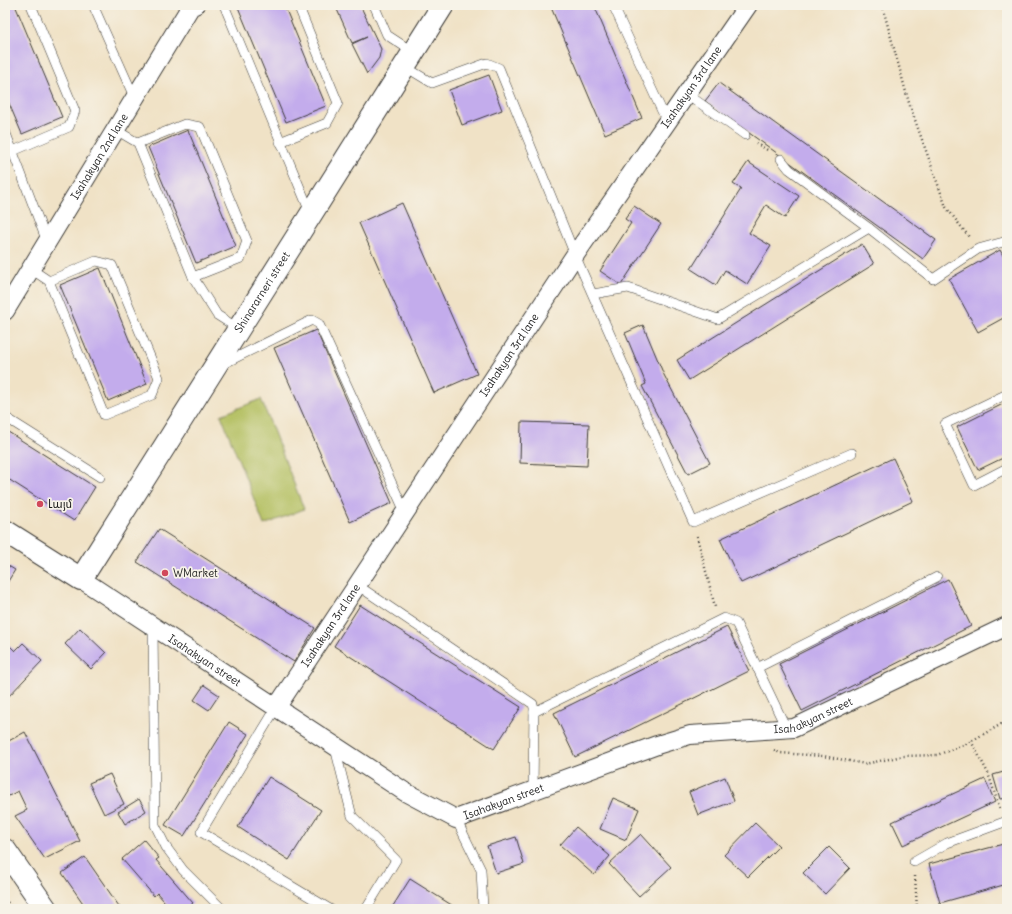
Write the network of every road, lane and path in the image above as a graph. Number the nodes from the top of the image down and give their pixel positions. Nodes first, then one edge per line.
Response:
1 (31, 5) edge
2 (93, 5) edge
3 (195, 5) edge
4 (224, 5) edge
5 (298, 5) edge
6 (374, 5) edge
7 (443, 5) edge
8 (612, 5) edge
9 (748, 5) edge
10 (882, 5) edge
11 (409, 59) junction
12 (687, 94) junction
13 (135, 99) junction
14 (667, 122) junction
15 (116, 130) junction
16 (5, 131) edge
17 (745, 136) joint
18 (280, 142) junction
19 (138, 143) junction
20 (13, 150) junction
21 (777, 156) joint
22 (310, 215) junction
23 (868, 228) junction
24 (1007, 241) edge
25 (47, 242) junction
26 (978, 249) junction
27 (575, 255) junction
28 (31, 269) junction
29 (193, 278) junction
30 (49, 281) junction
31 (592, 294) junction
32 (5, 311) edge
33 (239, 329) junction
34 (214, 368) junction
35 (1007, 394) edge
36 (5, 417) edge
37 (852, 453) dead end
38 (1007, 468) edge
39 (100, 477) dead end
40 (405, 512) junction
41 (693, 522) junction
42 (5, 531) edge
43 (937, 577) dead end
44 (81, 579) junction
45 (357, 585) junction
46 (716, 610) dead end
47 (153, 626) junction
48 (1007, 626) edge
49 (757, 668) junction
50 (276, 708) junction
51 (534, 712) junction
52 (1007, 721) edge
53 (786, 728) junction
54 (971, 741) junction
55 (334, 746) junction
56 (769, 748) dead end
57 (533, 791) junction
58 (998, 802) dead end
59 (456, 819) junction
60 (1007, 820) edge
61 (5, 850) edge
62 (914, 862) joint
63 (5, 899) edge
64 (12, 909) edge
65 (46, 909) edge
66 (222, 909) edge
67 (330, 909) edge
68 (366, 909) edge
69 (483, 909) edge
70 (917, 909) edge

1 - 20 lane
2 - 13 lane
3 - 13 street, Isahakyan 2nd lane
4 - 18 lane
5 - 18 lane
6 - 11 lane
7 - 11 street, Shinararneri street
8 - 14 lane
9 - 12 street, Isahakyan 3rd lane
10 - 26 path
11 - 22 street, Shinararneri street
11 - 27 lane
12 - 14 street, Isahakyan 3rd lane
12 - 17 lane
13 - 15 street, Isahakyan 2nd lane
14 - 27 street, Isahakyan 3rd lane
15 - 19 lane
15 - 25 street, Isahakyan 2nd lane
16 - 20 lane
17 - 21 path
18 - 22 lane
19 - 29 lane
19 - 29 lane
20 - 25 lane
21 - 23 lane
22 - 33 street, Shinararneri street
23 - 26 lane
23 - 31 lane
24 - 26 lane
25 - 28 street, Isahakyan 2nd lane
27 - 31 lane
27 - 40 street, Isahakyan 3rd lane
28 - 30 lane
28 - 32 street, Isahakyan 2nd lane
29 - 33 lane
30 - 30 lane
31 - 41 lane
33 - 34 street, Shinararneri street
34 - 40 lane
34 - 44 street, Shinararneri street
35 - 38 lane
36 - 39 lane
37 - 41 lane
40 - 45 street, Isahakyan 3rd lane
41 - 46 path
42 - 44 street, Isahakyan street
43 - 49 lane
44 - 47 street, Isahakyan street
45 - 50 street, Isahakyan 3rd lane
45 - 51 lane
47 - 50 street, Isahakyan street
47 - 66 lane
48 - 53 street, Isahakyan street
49 - 51 lane
49 - 53 lane
50 - 55 street, Isahakyan street
50 - 67 lane
51 - 57 lane
52 - 54 path
53 - 57 street, Isahakyan street
54 - 56 path
54 - 58 path
55 - 59 street, Isahakyan street
55 - 68 lane
57 - 59 street, Isahakyan street
59 - 69 lane
60 - 62 lane
61 - 65 street
62 - 70 path
63 - 64 path

